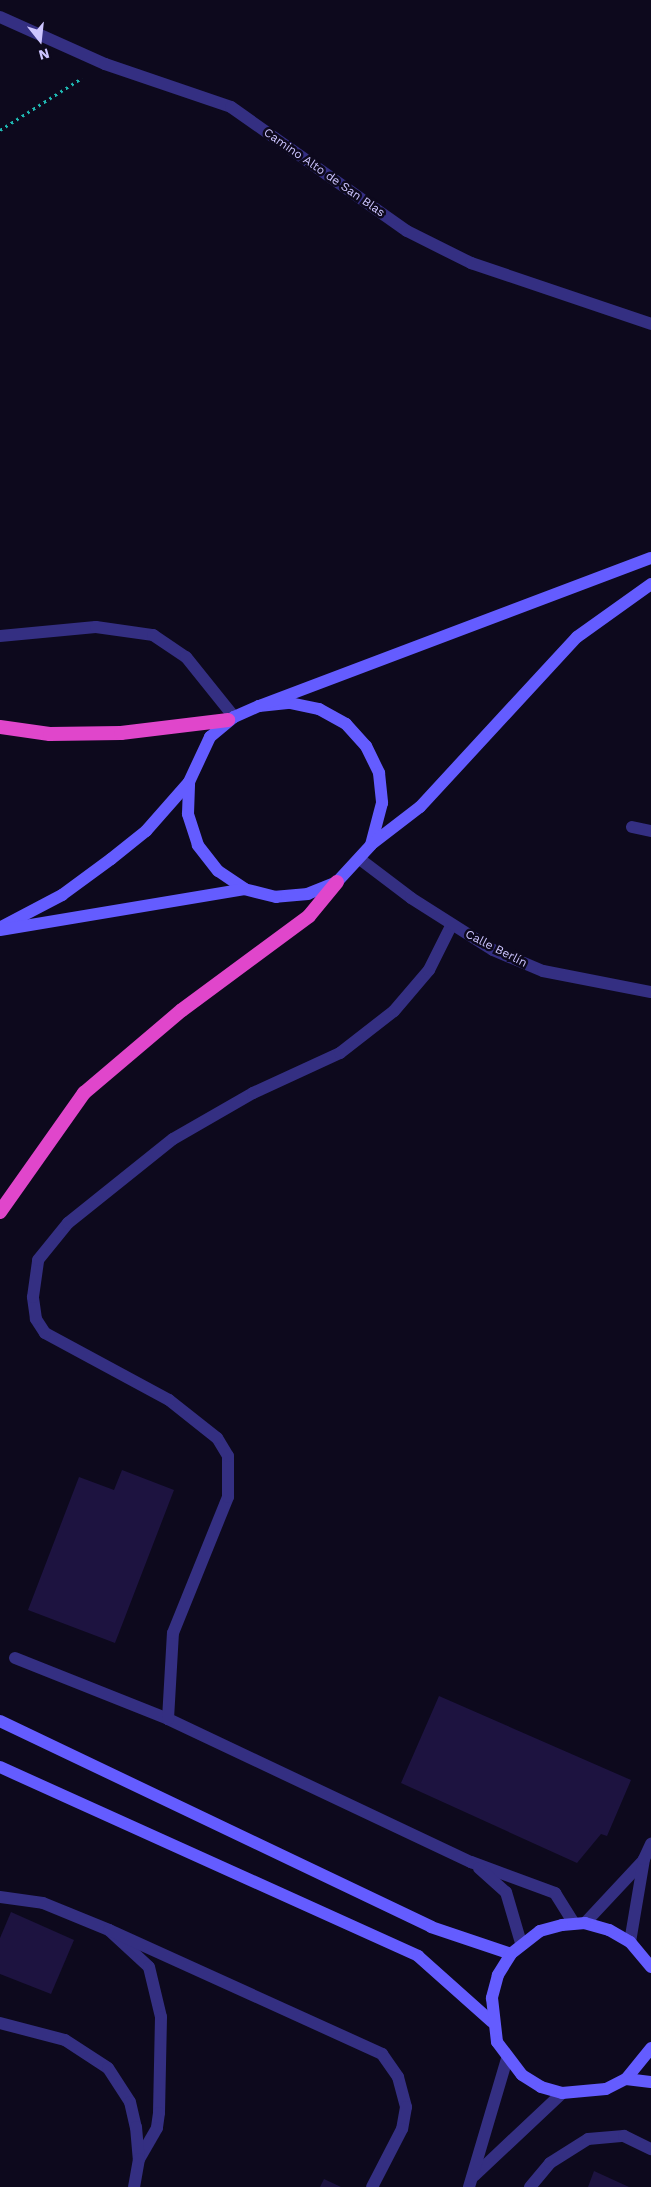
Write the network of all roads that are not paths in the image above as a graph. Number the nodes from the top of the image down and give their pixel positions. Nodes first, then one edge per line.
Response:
1 (0, 17) edge
2 (651, 324) edge
3 (651, 558) edge
4 (651, 584) edge
5 (0, 636) edge
6 (259, 706) junction
7 (231, 718) junction
8 (0, 728) edge
9 (188, 782) junction
10 (632, 827) dead end
11 (651, 831) edge
12 (371, 845) junction
13 (362, 860) junction
14 (338, 882) junction
15 (245, 889) junction
16 (451, 926) junction
17 (0, 929) edge
18 (651, 992) edge
19 (0, 1212) edge
20 (15, 1658) dead end
21 (168, 1719) junction
22 (0, 1721) edge
23 (0, 1767) edge
24 (651, 1844) edge
25 (644, 1859) junction
26 (471, 1862) junction
27 (0, 1897) edge
28 (579, 1924) junction
29 (109, 1930) junction
30 (630, 1942) junction
31 (521, 1944) junction
32 (511, 1954) junction
33 (649, 1961) edge
34 (492, 2022) junction
35 (0, 2023) edge
36 (651, 2048) edge
37 (507, 2059) junction
38 (626, 2078) junction
39 (651, 2082) edge
40 (562, 2093) junction
41 (651, 2149) edge
42 (139, 2160) junction
43 (472, 2181) edge
44 (134, 2187) edge
45 (372, 2187) edge
46 (530, 2187) edge

1 - 2 street, Camino Alto de San Blas
3 - 6 main road
4 - 12 main road
5 - 7 street
6 - 7 main road
6 - 12 main road
7 - 8 highway
7 - 9 main road
9 - 15 main road
9 - 17 main road
10 - 11 street
12 - 13 main road
13 - 14 main road
13 - 16 street, Calle Berlín
14 - 15 main road
14 - 19 highway
15 - 17 main road
16 - 18 street, Calle Berlín
16 - 21 street
20 - 21 street
21 - 26 street
22 - 32 main road
23 - 34 main road
24 - 25 street
25 - 28 street
25 - 30 street
26 - 28 street
26 - 31 street
27 - 29 street
28 - 30 main road
28 - 31 main road
29 - 42 street
29 - 45 street
30 - 33 main road
31 - 32 main road
32 - 34 main road
34 - 37 main road
35 - 42 street
36 - 38 main road
37 - 40 main road
37 - 43 street
38 - 39 main road
38 - 40 main road
40 - 43 street
41 - 46 street
42 - 44 street

